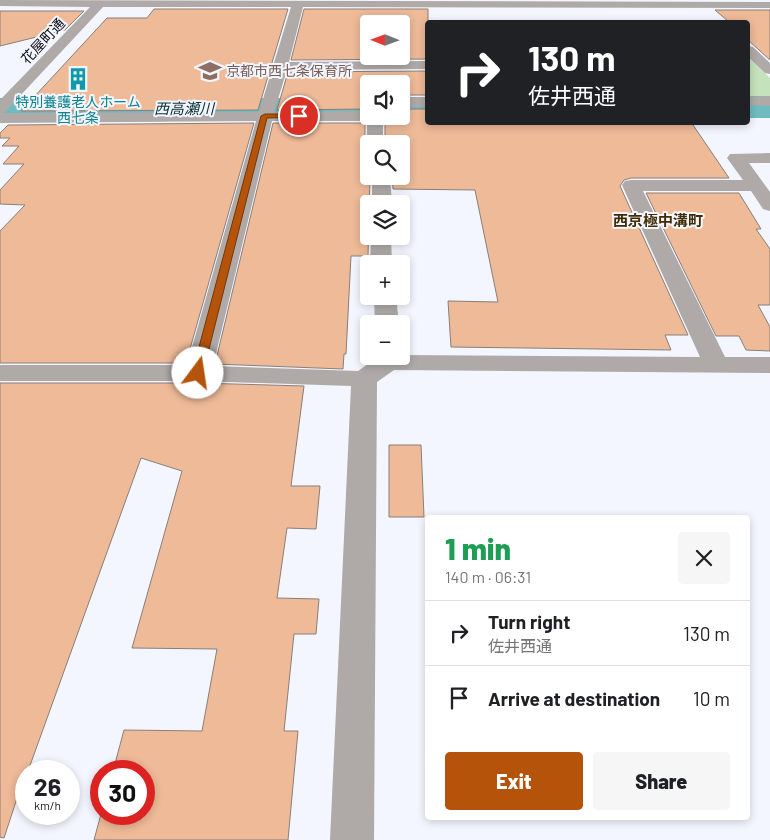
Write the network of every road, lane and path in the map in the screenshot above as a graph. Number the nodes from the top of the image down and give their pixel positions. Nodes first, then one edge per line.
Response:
1 (101, 2) edge
2 (298, 2) edge
3 (506, 2) edge
4 (0, 3) edge
5 (701, 3) edge
6 (770, 5) edge
7 (711, 18) dead end
8 (750, 52) edge
9 (425, 65) edge
10 (767, 65) edge
11 (281, 66) junction
12 (750, 101) edge
13 (770, 101) edge
14 (410, 102) edge
15 (425, 102) edge
16 (360, 103) edge
17 (2, 108) edge
18 (267, 110) junction
19 (360, 115) edge
20 (750, 115) edge
21 (770, 115) edge
22 (410, 116) edge
23 (425, 116) edge
24 (770, 158) edge
25 (756, 186) junction
26 (770, 206) edge
27 (716, 364) junction
28 (770, 364) edge
29 (380, 366) edge
30 (0, 373) edge
31 (198, 373) junction
32 (352, 840) edge

1 - 2 street
1 - 4 street
1 - 17 street, 花屋町通
2 - 3 street
2 - 11 street
3 - 5 street
5 - 6 street
5 - 7 street
8 - 10 street
9 - 11 street
11 - 18 street
12 - 13 street
14 - 15 street
16 - 18 street
17 - 18 street
18 - 19 street
18 - 31 street
20 - 21 street
22 - 23 street
24 - 25 street
25 - 26 street
25 - 27 street
27 - 28 street
27 - 29 street
29 - 31 street
29 - 32 street
30 - 31 street

